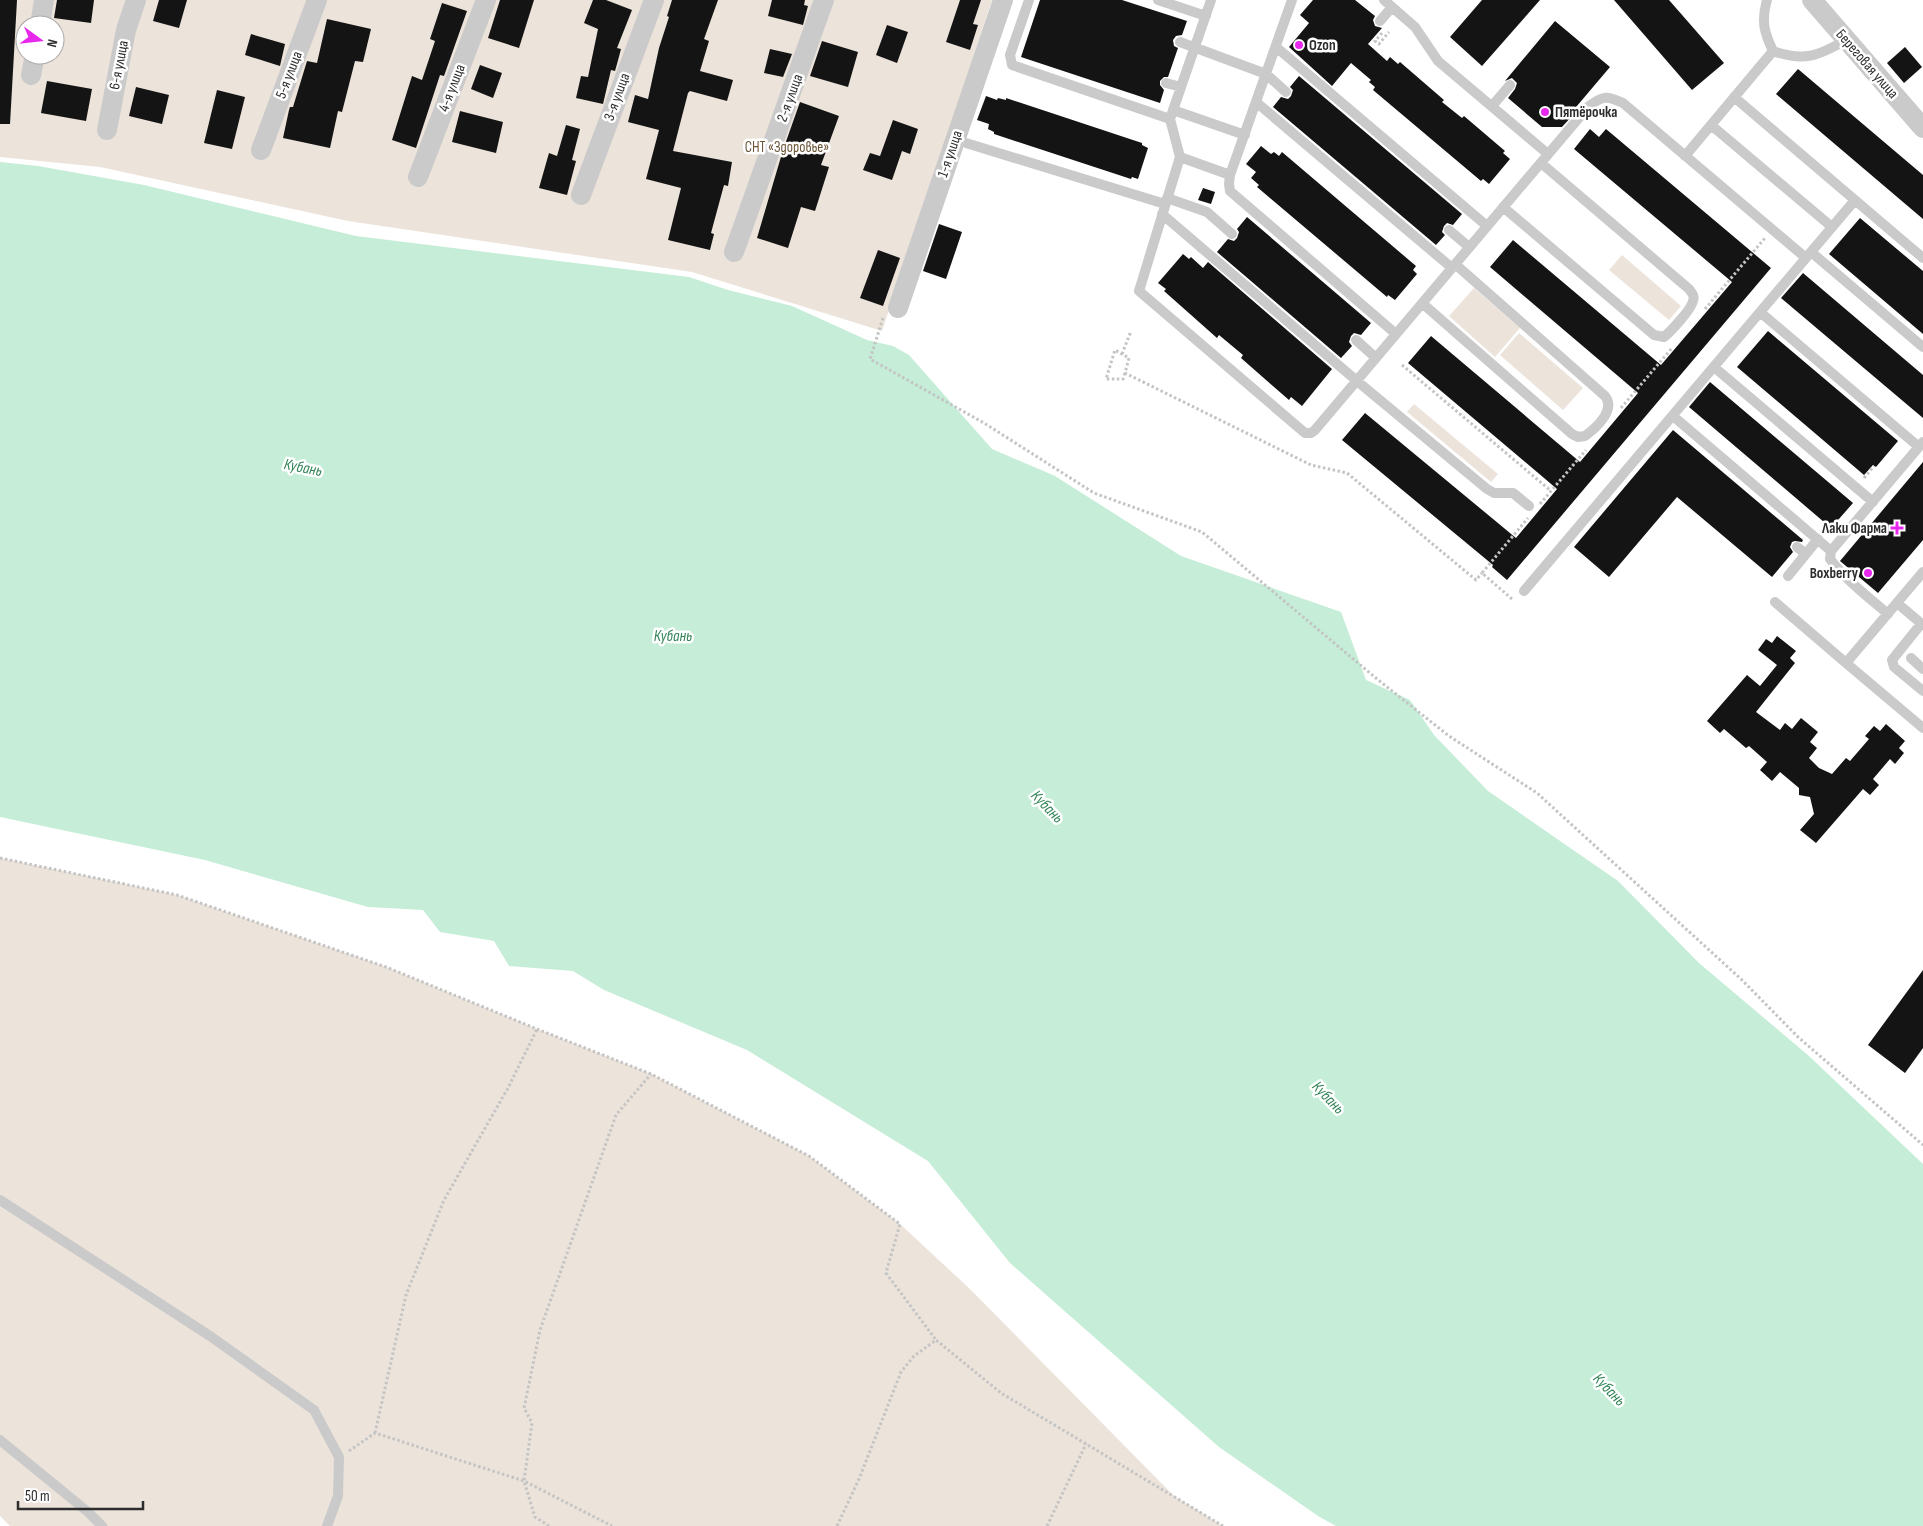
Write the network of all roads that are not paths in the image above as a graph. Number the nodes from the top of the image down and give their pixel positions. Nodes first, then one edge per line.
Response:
1 (44, 0) edge
2 (136, 0) edge
3 (317, 0) edge
4 (486, 0) edge
5 (654, 0) edge
6 (824, 0) edge
7 (1003, 0) edge
8 (1028, 0) edge
9 (1158, 0) edge
10 (1211, 0) edge
11 (1292, 0) edge
12 (1767, 0) edge
13 (1812, 0) edge
14 (1388, 4) edge
15 (42, 15) edge
16 (1206, 16) junction
17 (1380, 21) dead end
18 (1846, 40) junction
19 (1180, 42) dead end
20 (1195, 47) junction
21 (1276, 47) junction
22 (1773, 51) junction
23 (33, 65) edge
24 (1266, 74) junction
25 (31, 76) dead end
26 (1166, 82) dead end
27 (1510, 85) dead end
28 (1181, 87) junction
29 (1286, 92) dead end
30 (1734, 97) junction
31 (1256, 102) junction
32 (1492, 106) junction
33 (1171, 114) junction
34 (1711, 124) junction
35 (1923, 128) edge
36 (106, 130) dead end
37 (1245, 135) junction
38 (966, 143) dead end
39 (261, 150) dead end
40 (1548, 154) junction
41 (1685, 156) junction
42 (1180, 157) junction
43 (1540, 163) junction
44 (1230, 175) junction
45 (418, 177) dead end
46 (581, 195) dead end
47 (1855, 200) junction
48 (1165, 205) junction
49 (1503, 208) junction
50 (1487, 226) junction
51 (1832, 227) junction
52 (1449, 230) dead end
53 (1232, 234) dead end
54 (1469, 248) junction
55 (734, 252) dead end
56 (1808, 255) junction
57 (1923, 258) edge
58 (1453, 266) junction
59 (1422, 303) junction
60 (891, 310) road end
61 (1760, 312) junction
62 (1396, 334) junction
63 (1356, 340) dead end
64 (1923, 347) edge
65 (1376, 358) junction
66 (1714, 367) junction
67 (1356, 381) junction
68 (1673, 416) junction
69 (1921, 445) edge
70 (1873, 502) junction
71 (1529, 506) dead end
72 (1818, 540) junction
73 (1798, 547) dead end
74 (1831, 550) junction
75 (1806, 554) junction
76 (1788, 558) dead end
77 (1796, 565) junction
78 (1923, 572) edge
79 (1788, 576) dead end
80 (1524, 591) dead end
81 (1775, 602) dead end
82 (1897, 603) junction
83 (1888, 614) junction
84 (1922, 625) edge
85 (1911, 658) dead end
86 (1846, 663) junction
87 (1923, 669) edge
88 (1923, 691) edge
89 (1923, 728) edge
90 (0, 1200) edge
91 (0, 1440) edge
92 (102, 1526) edge
93 (327, 1526) edge

1 - 15 street
2 - 36 street, 6-я улица
3 - 39 street, 5-я улица
4 - 45 street, 4-я улица
5 - 46 street, 3-я улица
6 - 55 street, 2-я улица
7 - 60 street, 1-я улица
8 - 33 lane
9 - 16 lane
10 - 16 lane
11 - 21 lane
12 - 22 lane
13 - 18 street, Береговая улица
14 - 17 lane
14 - 32 lane
16 - 20 lane
18 - 22 lane
18 - 35 street, Береговая улица
19 - 20 lane
20 - 24 lane
20 - 28 lane
21 - 24 lane
21 - 50 lane
22 - 30 lane
23 - 25 street
24 - 29 lane
24 - 31 lane
26 - 28 lane
27 - 32 lane
28 - 33 lane
30 - 34 lane
30 - 47 lane
31 - 37 lane
31 - 58 lane
32 - 40 lane
33 - 37 lane
33 - 42 lane
34 - 41 lane
34 - 51 lane
37 - 44 lane
38 - 48 lane
40 - 41 lane
40 - 43 lane
41 - 56 lane
42 - 44 lane
42 - 48 lane
43 - 49 lane
43 - 49 lane
44 - 62 lane
47 - 51 lane
47 - 57 lane
48 - 53 lane
48 - 67 lane
48 - 67 lane
49 - 50 lane
50 - 54 lane
51 - 56 lane
52 - 54 lane
54 - 58 lane
56 - 61 lane
56 - 64 lane
58 - 59 lane
58 - 59 lane
59 - 62 lane
61 - 66 lane
61 - 69 lane
62 - 65 lane
63 - 65 lane
65 - 67 lane
66 - 68 lane
66 - 70 lane
67 - 71 lane
68 - 72 lane
68 - 80 lane
69 - 70 lane
70 - 74 lane
72 - 74 lane
72 - 75 lane
73 - 75 lane
74 - 83 lane
75 - 77 lane
76 - 77 lane
77 - 79 lane
78 - 82 lane
81 - 86 lane
82 - 83 lane
82 - 84 lane
83 - 86 lane
84 - 88 lane
85 - 87 lane
86 - 89 lane
90 - 93 lane
91 - 92 lane

